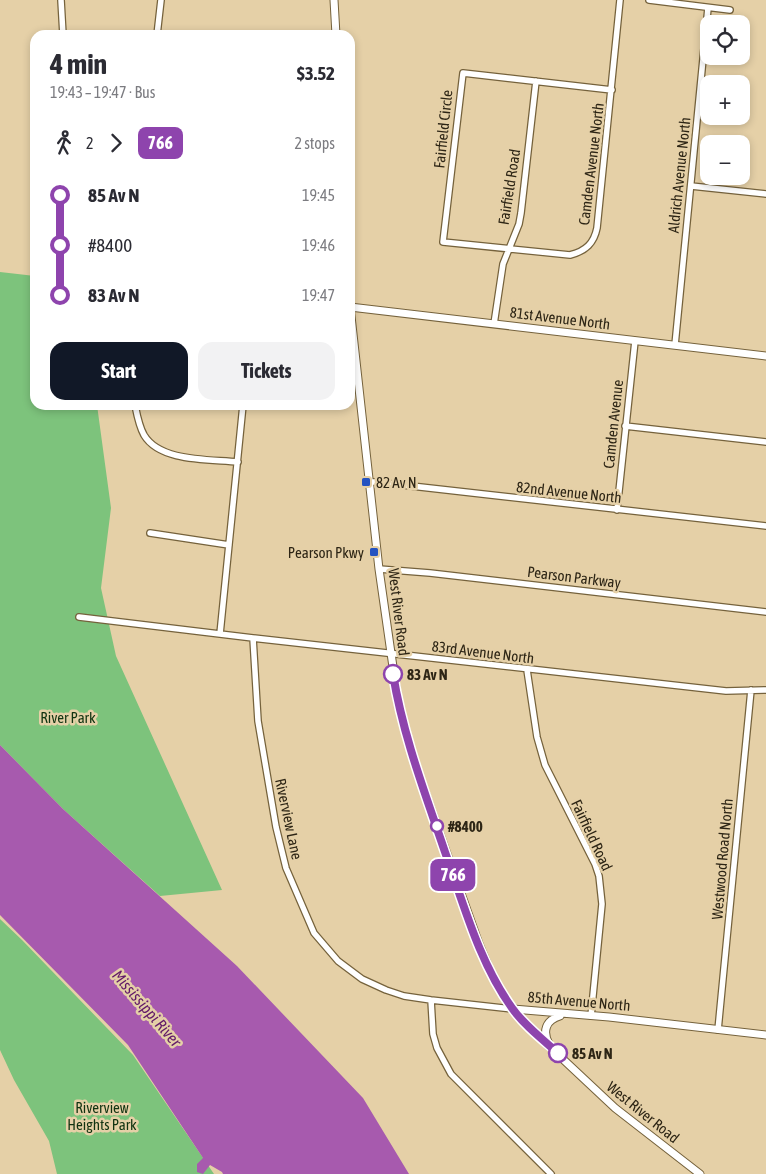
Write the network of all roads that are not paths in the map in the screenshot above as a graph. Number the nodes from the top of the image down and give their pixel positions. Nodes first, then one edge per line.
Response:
1 (61, 0) edge
2 (161, 0) edge
3 (334, 0) edge
4 (620, 0) edge
5 (649, 0) edge
6 (708, 8) junction
7 (730, 10) dead end
8 (63, 30) edge
9 (158, 30) edge
10 (336, 30) edge
11 (536, 81) junction
12 (612, 90) junction
13 (691, 186) junction
14 (766, 194) edge
15 (508, 249) junction
16 (355, 308) edge
17 (494, 324) junction
18 (635, 341) junction
19 (675, 345) junction
20 (355, 351) edge
21 (766, 356) edge
22 (136, 410) edge
23 (243, 410) edge
24 (625, 426) junction
25 (766, 442) edge
26 (151, 444) junction
27 (146, 449) dead end
28 (238, 462) junction
29 (370, 482) junction
30 (617, 510) junction
31 (766, 526) edge
32 (150, 533) dead end
33 (229, 545) junction
34 (379, 569) junction
35 (766, 612) edge
36 (79, 617) dead end
37 (220, 634) junction
38 (253, 638) junction
39 (390, 654) junction
40 (527, 670) junction
41 (751, 690) junction
42 (766, 690) edge
43 (362, 979) joint
44 (431, 1000) junction
45 (512, 1009) junction
46 (565, 1014) junction
47 (591, 1016) junction
48 (718, 1030) junction
49 (766, 1035) edge
50 (551, 1047) junction
51 (551, 1174) edge
52 (700, 1174) edge

1 - 8 street
2 - 9 street
3 - 10 street
4 - 12 street, Camden Avenue North
5 - 6 street
6 - 7 street
6 - 13 street, Aldrich Avenue North
11 - 12 street, Fairfield Circle
11 - 15 street, Fairfield Road
11 - 15 street, Fairfield Circle
12 - 15 street, Camden Avenue North
13 - 14 street
13 - 19 street, Aldrich Avenue North
15 - 17 street, Fairfield Road
16 - 17 street, 81st Avenue North
17 - 18 street, 81st Avenue North
18 - 19 street, 81st Avenue North
18 - 24 street, Camden Avenue
19 - 21 street, 81st Avenue North
20 - 29 street, West River Road
22 - 26 street
23 - 28 street
24 - 25 street
24 - 30 street, Camden Avenue
26 - 27 street
26 - 28 street
28 - 33 street
29 - 30 street, 82nd Avenue North
29 - 34 street, West River Road
30 - 31 street, 82nd Avenue North
32 - 33 street
33 - 37 street
34 - 35 street, Pearson Parkway
34 - 39 street, West River Road
36 - 37 street, 83rd Avenue North
37 - 38 street, 83rd Avenue North
38 - 39 street, 83rd Avenue North
38 - 43 street, Riverview Lane
39 - 40 street, 83rd Avenue North
39 - 45 street, West River Road
40 - 41 street, 83rd Avenue North
40 - 47 street, Fairfield Road
41 - 42 street, 83rd Avenue North
41 - 48 street, Westwood Road North
43 - 44 street, 85th Avenue North
44 - 45 street, 85th Avenue North
44 - 51 street
45 - 46 street, 85th Avenue North
45 - 50 street, West River Road
46 - 47 street, 85th Avenue North
46 - 50 street
47 - 48 street, 85th Avenue North
48 - 49 street, 85th Avenue North
50 - 52 street, West River Road

